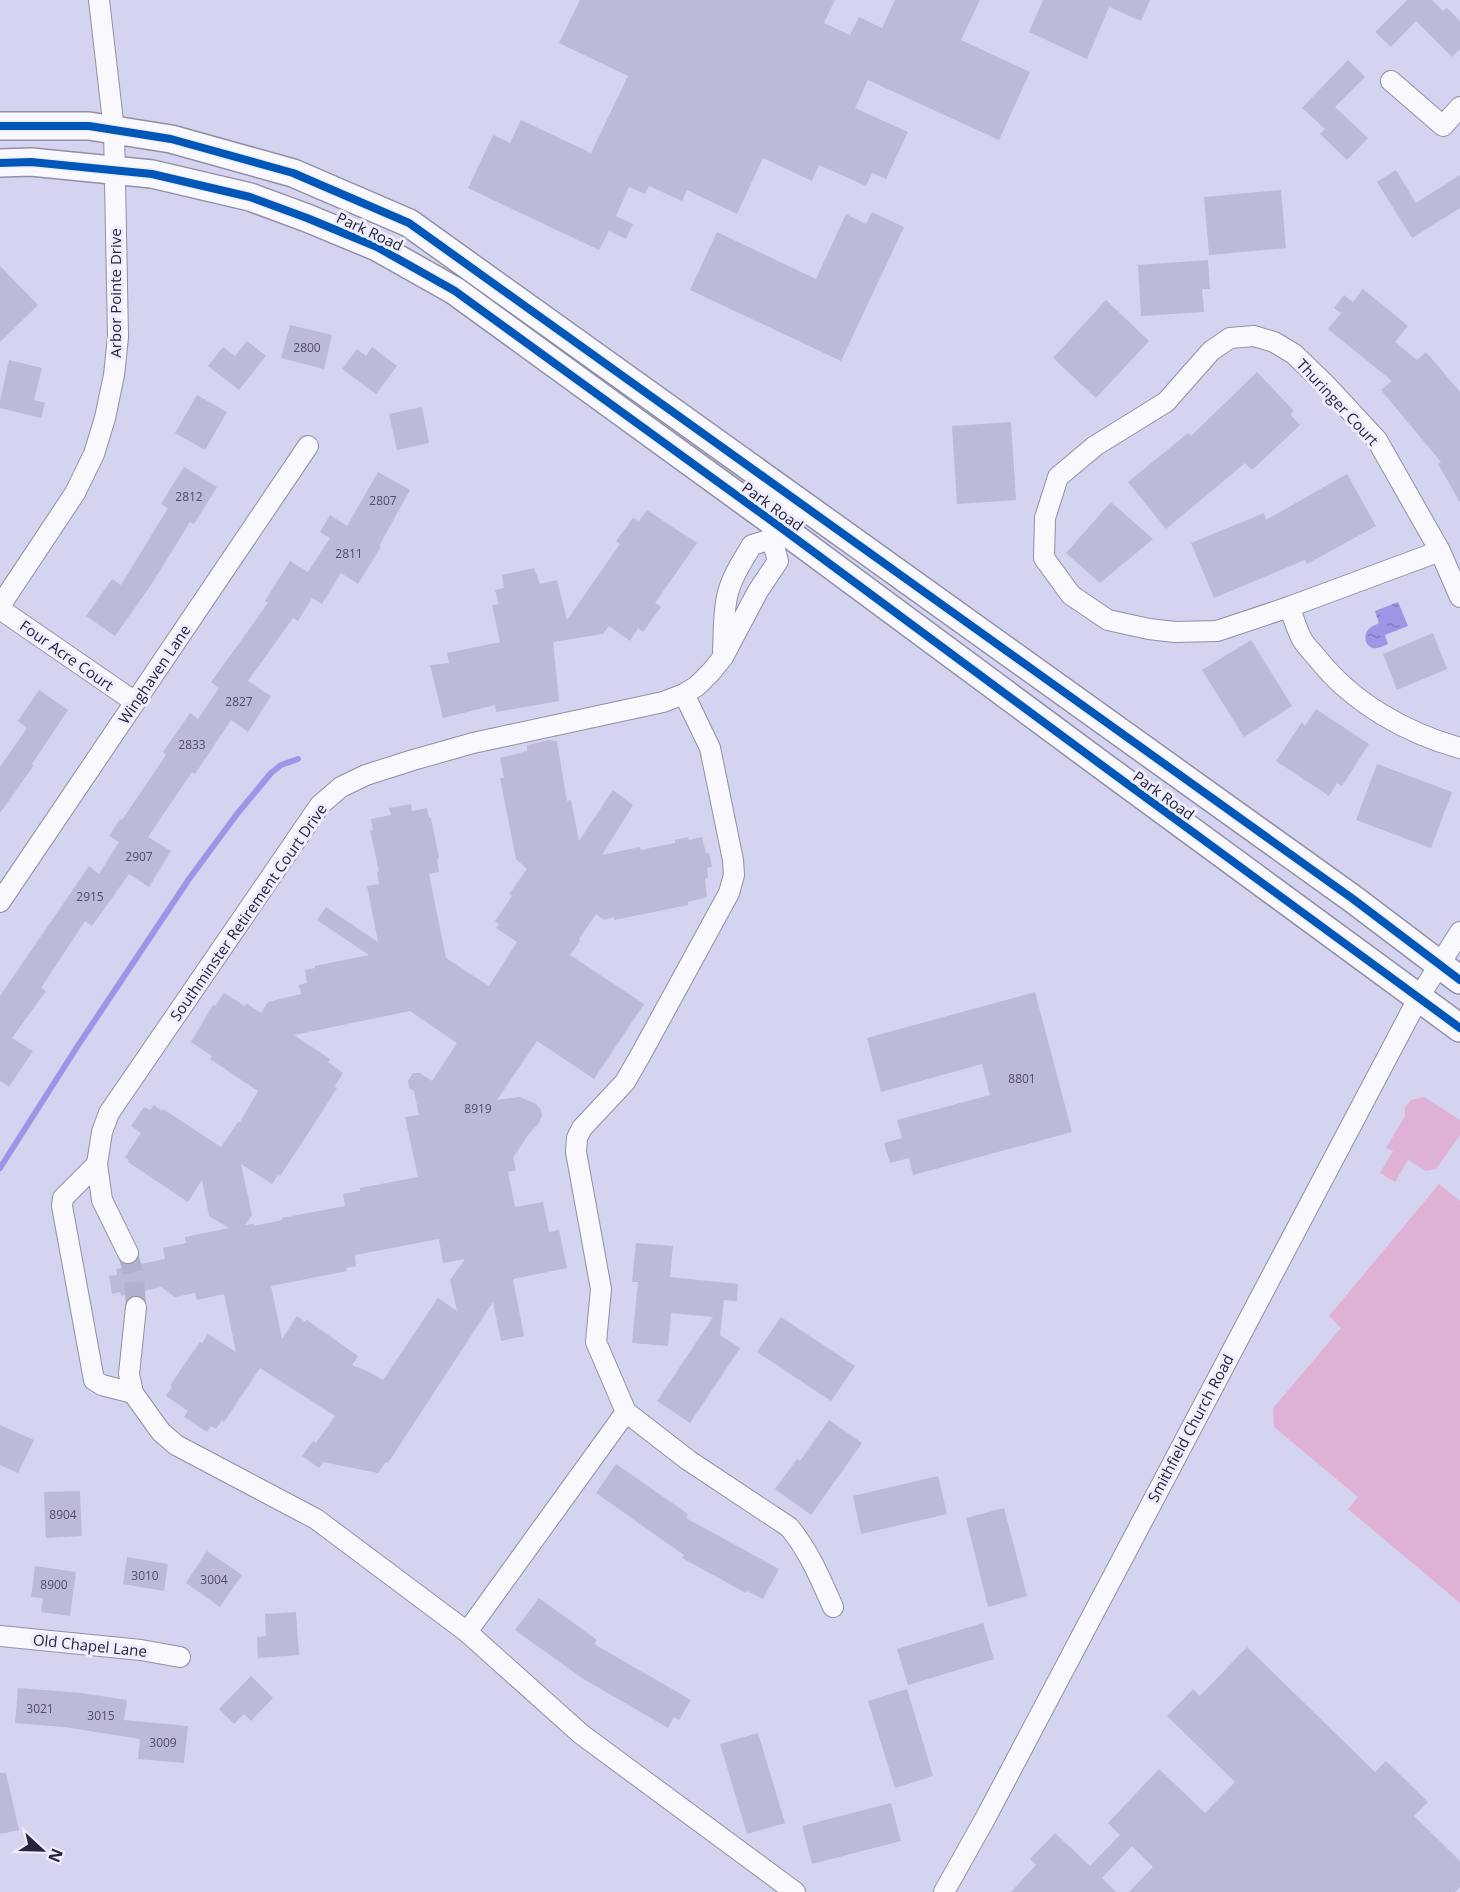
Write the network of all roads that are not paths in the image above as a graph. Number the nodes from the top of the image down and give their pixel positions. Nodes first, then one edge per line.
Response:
1 (99, 0) edge
2 (1391, 81) dead end
3 (1460, 107) edge
4 (0, 126) edge
5 (114, 130) junction
6 (0, 163) edge
7 (114, 170) junction
8 (308, 446) dead end
9 (798, 501) junction
10 (776, 533) junction
11 (1440, 551) junction
12 (1460, 597) edge
13 (0, 607) edge
14 (1289, 607) junction
15 (723, 657) junction
16 (684, 694) junction
17 (135, 702) junction
18 (1460, 748) edge
19 (0, 902) edge
20 (1460, 932) edge
21 (1449, 972) edge
22 (1419, 998) junction
23 (1460, 1028) edge
24 (97, 1164) junction
25 (128, 1253) tunnel mouth
26 (136, 1307) tunnel mouth
27 (133, 1393) junction
28 (626, 1412) junction
29 (833, 1607) dead end
30 (467, 1632) junction
31 (0, 1636) edge
32 (180, 1657) dead end
33 (795, 1892) edge
34 (944, 1892) edge

1 - 5 street, Arbor Pointe Drive
2 - 3 street
4 - 5 main road, Park Road
5 - 7 street, Arbor Pointe Drive
5 - 9 main road, Park Road
6 - 7 main road, Park Road
7 - 10 main road, Park Road
7 - 13 street, Arbor Pointe Drive
8 - 17 street, Winghaven Lane
9 - 10 street
9 - 21 main road, Park Road
10 - 15 street, Southminster Retirement Court Drive
10 - 15 street
10 - 22 main road, Park Road
11 - 12 street, Thuringer Court
11 - 14 street
11 - 14 street, Thuringer Court
13 - 17 street, Four Acre Court
14 - 18 street
15 - 16 street, Southminster Retirement Court Drive
16 - 24 street, Southminster Retirement Court Drive
16 - 28 street
17 - 19 street, Winghaven Lane
20 - 21 street
21 - 22 street, Smithfield Church Road
22 - 23 main road, Park Road
22 - 34 street, Smithfield Church Road
24 - 25 street, Southminster Retirement Court Drive
24 - 27 street
26 - 27 street
27 - 30 street
28 - 29 street
28 - 30 street
30 - 33 street
31 - 32 street, Old Chapel Lane

